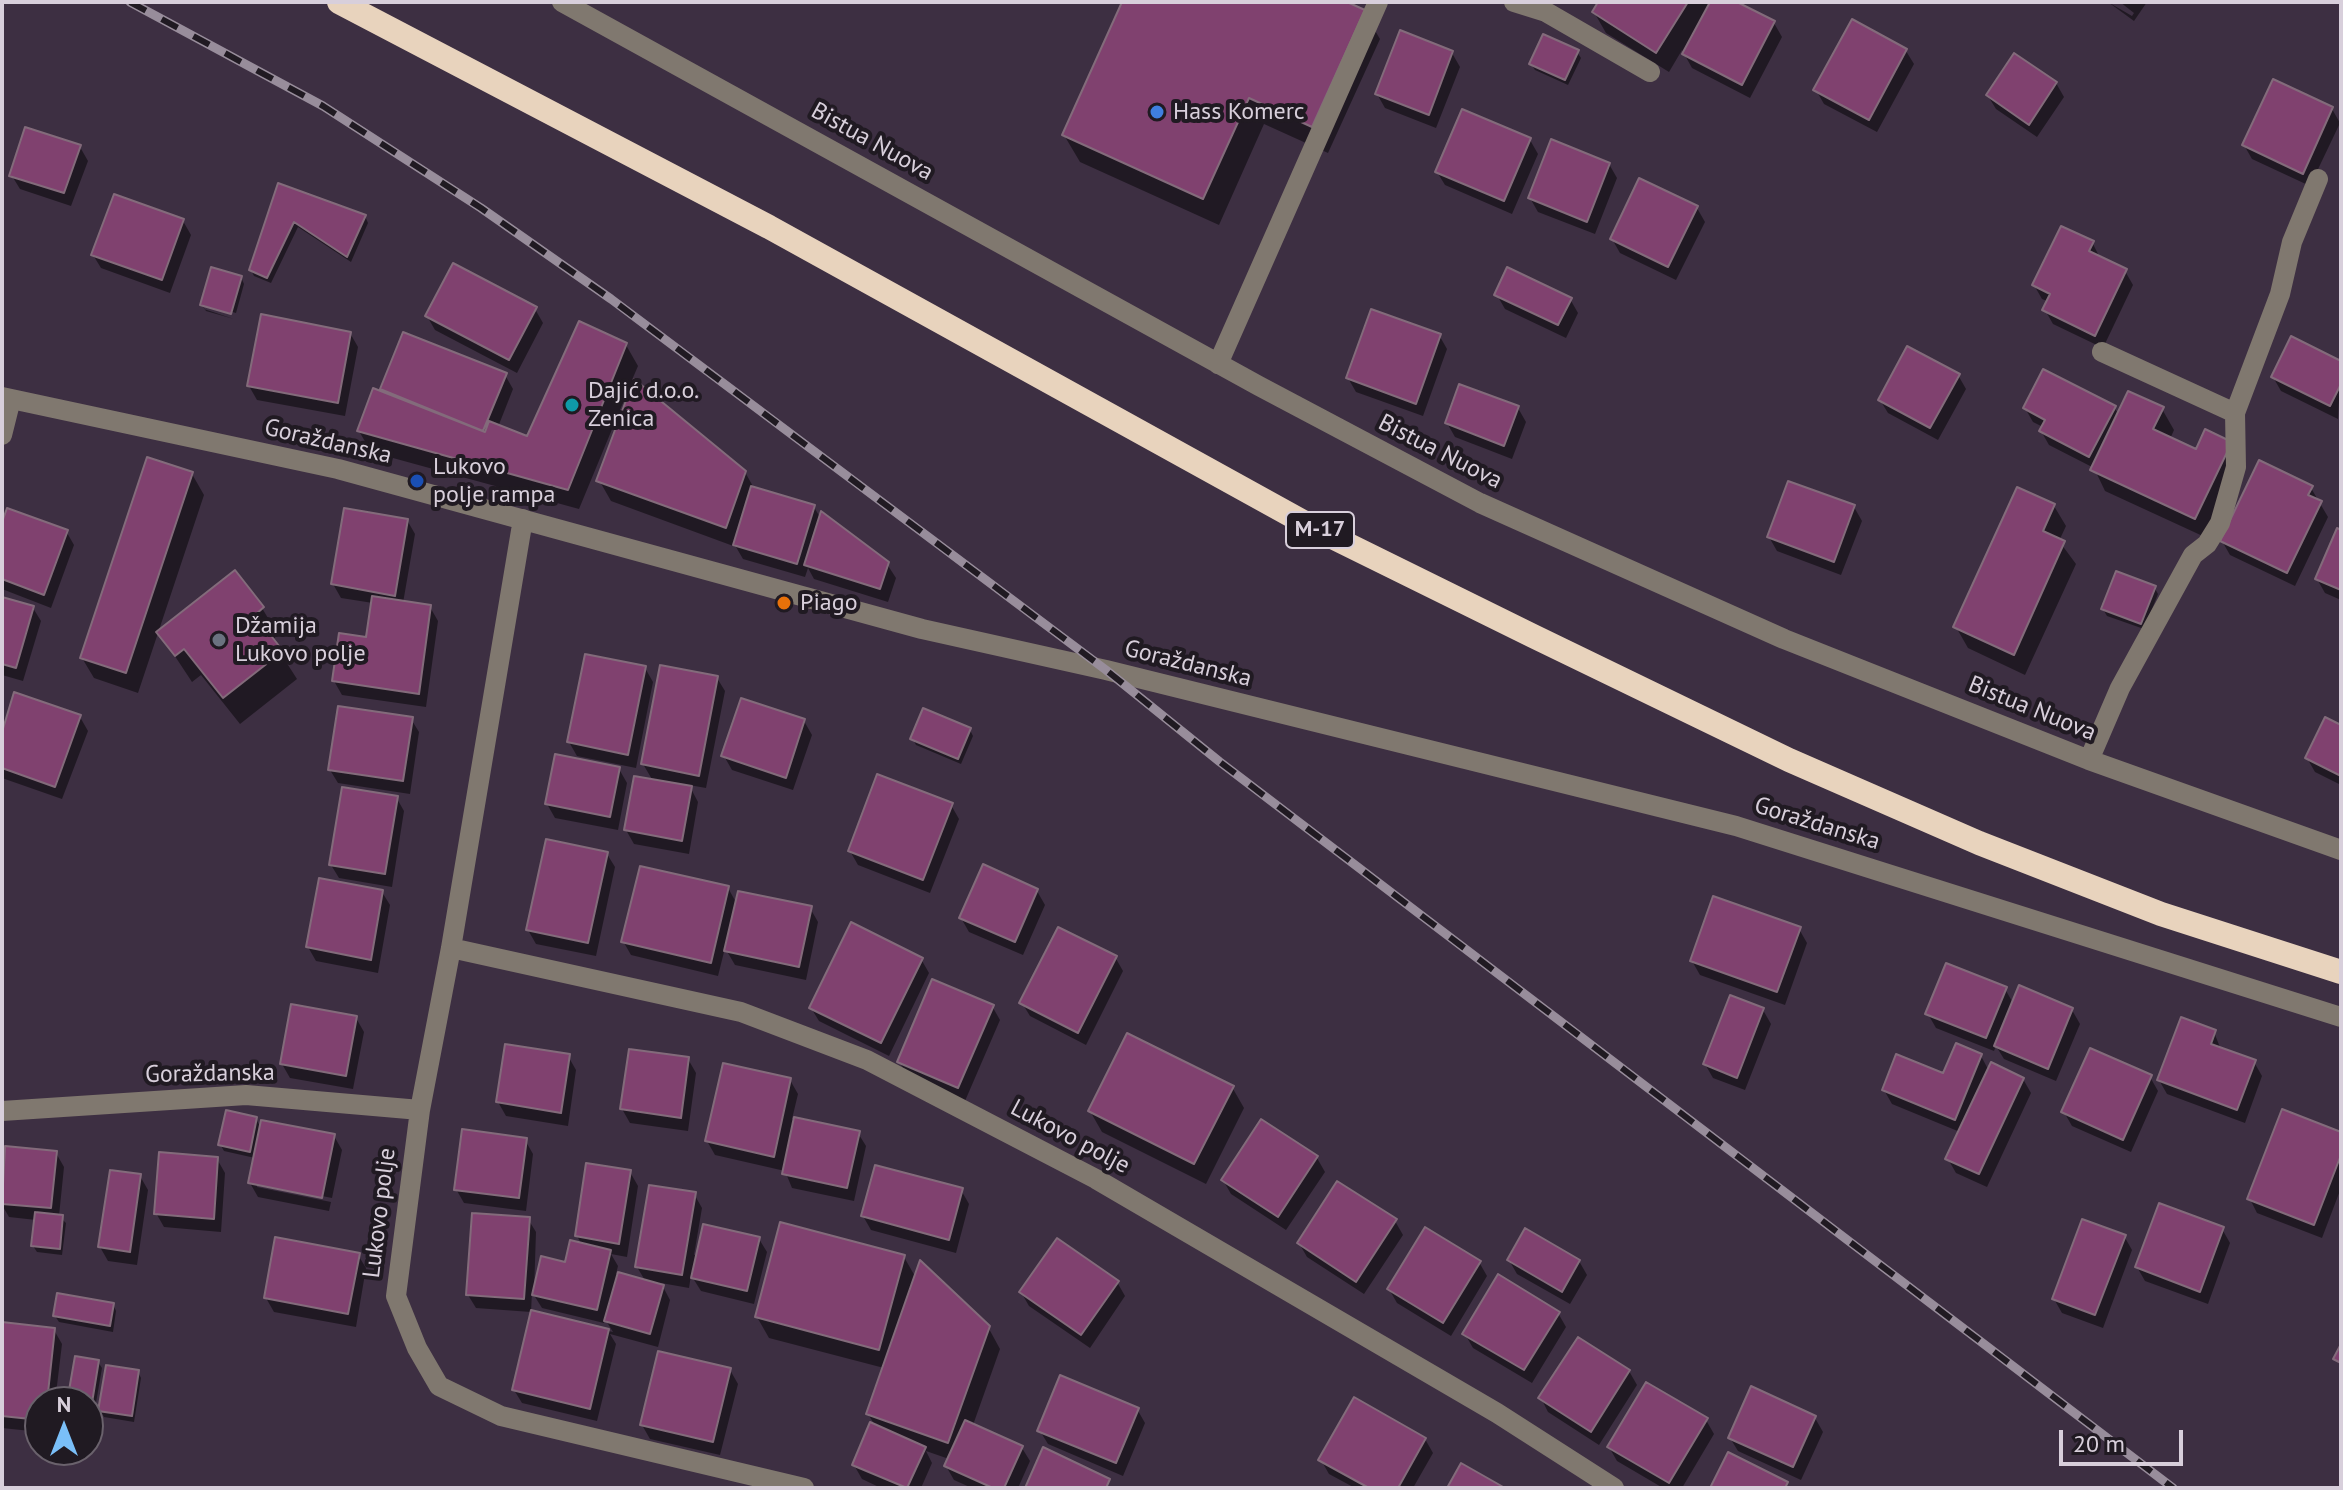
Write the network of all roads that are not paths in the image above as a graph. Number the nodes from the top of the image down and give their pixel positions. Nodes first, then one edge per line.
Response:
1 (339, 2) edge
2 (562, 2) edge
3 (1378, 2) edge
4 (1514, 2) edge
5 (1650, 72) dead end
6 (2318, 179) dead end
7 (2102, 352) dead end
8 (1218, 364) junction
9 (7, 398) edge
10 (2235, 413) junction
11 (2, 435) edge
12 (523, 519) junction
13 (2089, 760) junction
14 (2341, 850) edge
15 (451, 948) junction
16 (2341, 972) edge
17 (2341, 1017) edge
18 (420, 1110) junction
19 (2, 1111) edge
20 (804, 1488) edge
21 (1614, 1488) edge

1 - 16 highway, M-17
2 - 8 street, Bistua Nuova
3 - 8 street
4 - 5 street
6 - 10 street
7 - 10 street
8 - 13 street, Bistua Nuova
9 - 11 street, Goraždanska
9 - 12 street, Goraždanska
10 - 13 street
12 - 15 street, Lukovo polje
12 - 17 street, Goraždanska
13 - 14 street, Bistua Nuova
15 - 18 street, Lukovo polje
15 - 21 street, Lukovo polje
18 - 19 street, Goraždanska
18 - 20 street, Lukovo polje

